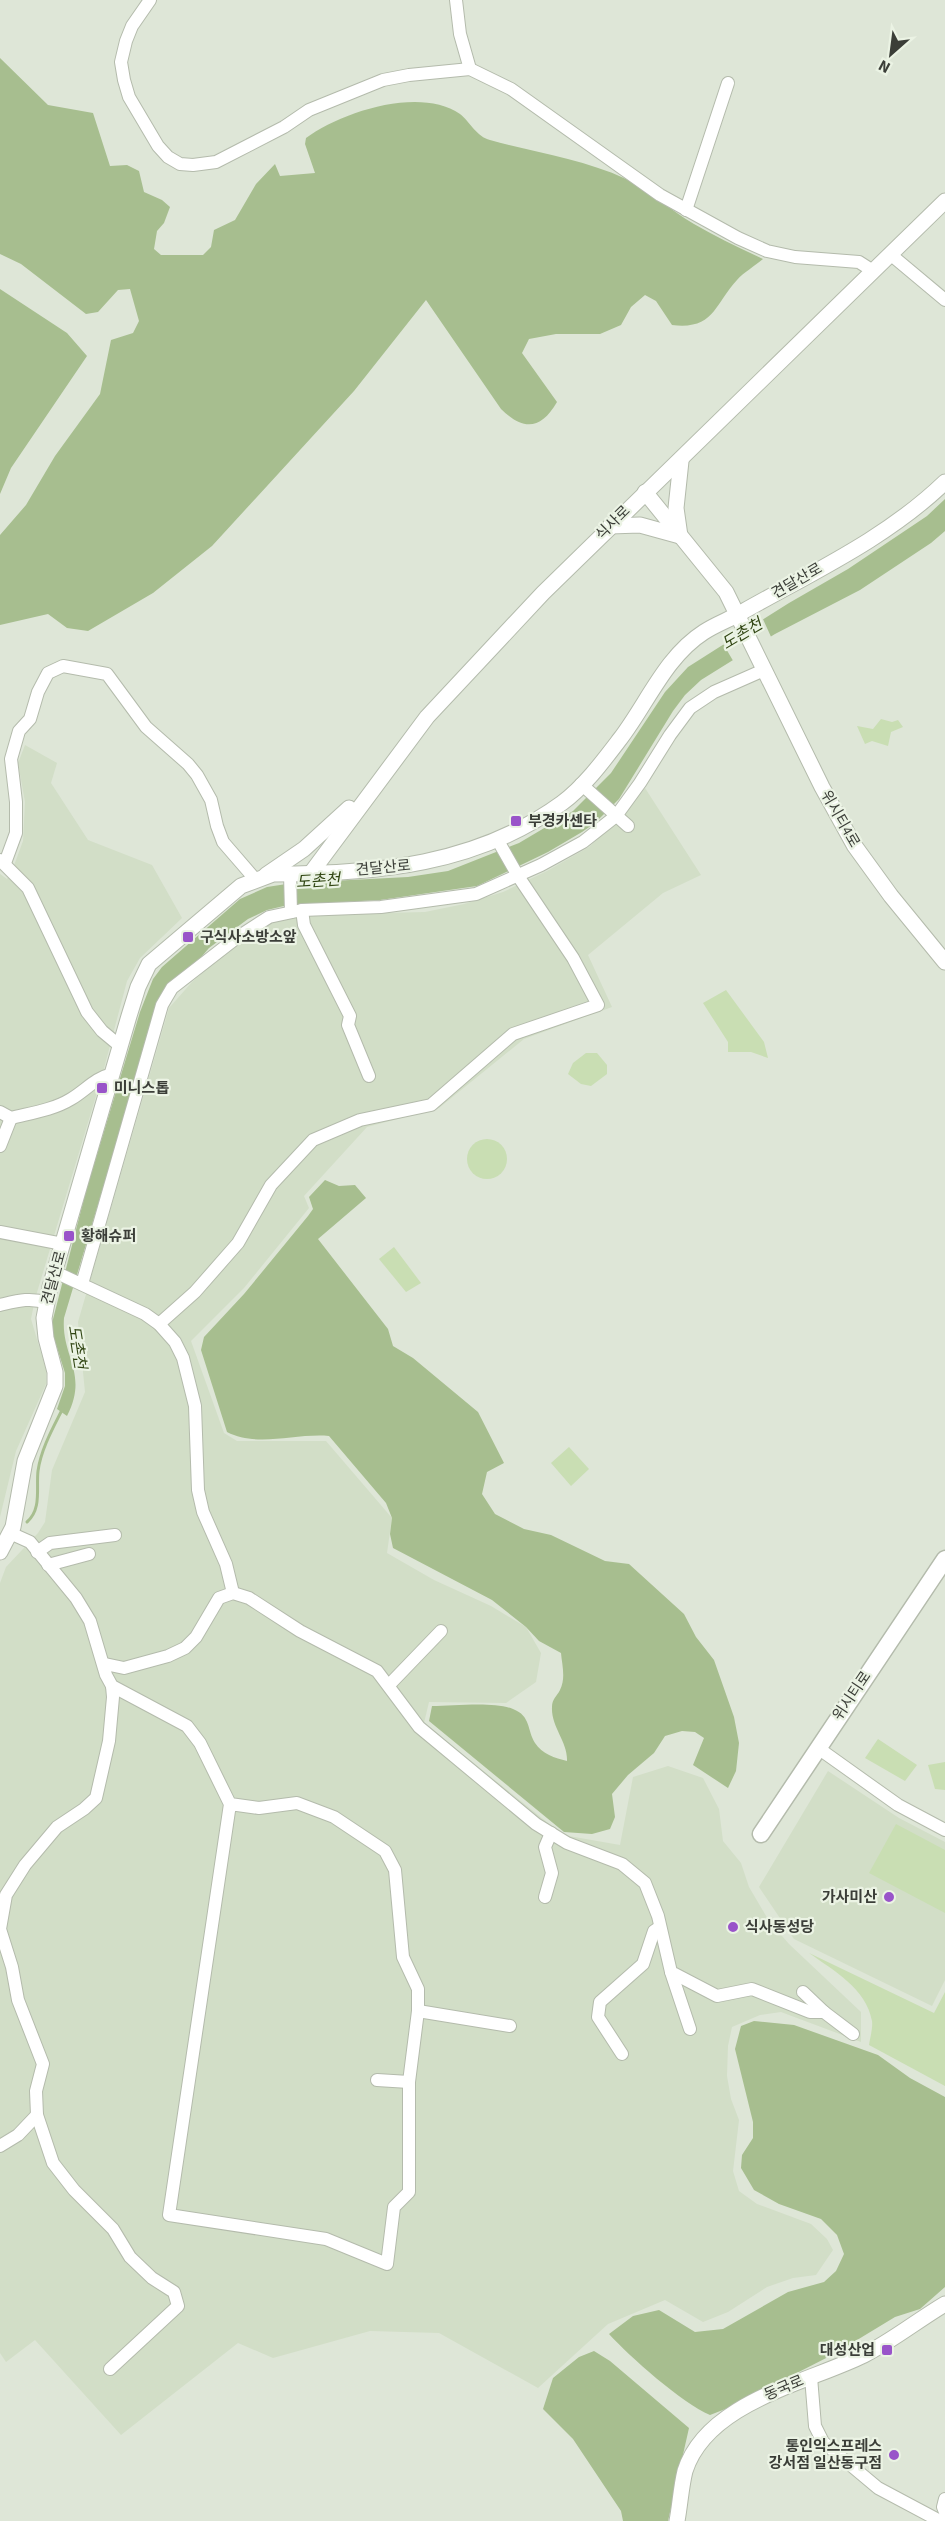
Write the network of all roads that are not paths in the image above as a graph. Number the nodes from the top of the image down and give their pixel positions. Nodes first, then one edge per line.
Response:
1 (150, 0) edge
2 (456, 0) edge
3 (470, 69) junction
4 (728, 83) dead end
5 (945, 201) edge
6 (686, 210) junction
7 (890, 254) junction
8 (873, 271) junction
9 (945, 300) edge
10 (681, 461) junction
11 (945, 482) edge
12 (645, 492) junction
13 (610, 526) junction
14 (680, 536) junction
15 (739, 620) junction
16 (762, 666) junction
17 (584, 786) junction
18 (365, 800) junction
19 (614, 814) junction
20 (628, 826) dead end
21 (499, 842) junction
22 (3, 861) edge
23 (311, 873) junction
24 (517, 873) junction
25 (290, 876) junction
26 (261, 877) junction
27 (295, 910) junction
28 (945, 962) edge
29 (120, 1046) junction
30 (112, 1074) junction
31 (369, 1076) dead end
32 (6, 1115) edge
33 (0, 1146) edge
34 (0, 1232) edge
35 (63, 1244) junction
36 (57, 1273) junction
37 (79, 1284) junction
38 (47, 1303) junction
39 (0, 1305) edge
40 (159, 1324) junction
41 (10, 1533) junction
42 (115, 1535) dead end
43 (37, 1551) junction
44 (0, 1552) edge
45 (89, 1554) dead end
46 (945, 1559) edge
47 (48, 1564) junction
48 (233, 1593) junction
49 (441, 1631) dead end
50 (105, 1664) junction
51 (389, 1684) junction
52 (112, 1686) junction
53 (818, 1748) junction
54 (230, 1804) junction
55 (945, 1830) edge
56 (551, 1833) junction
57 (761, 1834) dead end
58 (545, 1897) dead end
59 (660, 1927) junction
60 (671, 1972) junction
61 (803, 1992) dead end
62 (418, 2012) junction
63 (824, 2012) junction
64 (510, 2026) dead end
65 (690, 2029) dead end
66 (853, 2034) dead end
67 (622, 2054) dead end
68 (376, 2080) dead end
69 (409, 2082) junction
70 (38, 2115) junction
71 (0, 2146) edge
72 (945, 2304) edge
73 (110, 2369) dead end
74 (811, 2377) junction
75 (945, 2499) edge
76 (942, 2517) edge
77 (677, 2521) edge

1 - 3 street
2 - 3 street
3 - 6 street
4 - 6 street
5 - 7 street, 식사로
6 - 8 street
7 - 8 street, 식사로
7 - 9 street
8 - 10 street, 식사로
10 - 12 street, 식사로
10 - 14 street
11 - 15 street, 견달산로
12 - 13 street, 식사로
12 - 14 street
13 - 14 street
13 - 18 street, 식사로
14 - 15 street
15 - 16 street, 위시티4로
15 - 17 street, 견달산로
16 - 19 street
16 - 28 street, 위시티4로
17 - 19 street
17 - 21 street, 견달산로
18 - 23 street, 식사로
18 - 26 street
19 - 20 street
19 - 24 street
21 - 23 street, 견달산로
21 - 24 street
22 - 26 street
22 - 29 street
23 - 25 street, 견달산로
24 - 27 street
24 - 40 street
25 - 26 street, 견달산로
25 - 27 street
26 - 29 street, 견달산로
27 - 31 street
27 - 37 street
29 - 30 street, 견달산로
30 - 32 street
30 - 35 street, 견달산로
32 - 33 street
34 - 35 street
35 - 36 street, 견달산로
36 - 37 street
36 - 38 street, 견달산로
37 - 40 street
38 - 39 street
38 - 41 street, 견달산로
40 - 48 street
41 - 43 street
41 - 44 street, 견달산로
42 - 43 street
43 - 47 street
45 - 47 street
46 - 53 main road, 위시티로
47 - 50 street
48 - 50 street
48 - 51 street
49 - 51 street
50 - 52 street
51 - 56 street
52 - 54 street
52 - 70 street
53 - 55 street
53 - 57 main road, 위시티로
54 - 62 street
54 - 69 street
56 - 58 street
56 - 59 street
59 - 60 street
59 - 67 street
60 - 63 street
60 - 65 street
61 - 63 street
62 - 64 street
62 - 69 street
63 - 66 street
68 - 69 street
70 - 71 street
70 - 73 street
72 - 74 street, 동국로
74 - 76 street
74 - 77 street, 동국로
75 - 76 street

